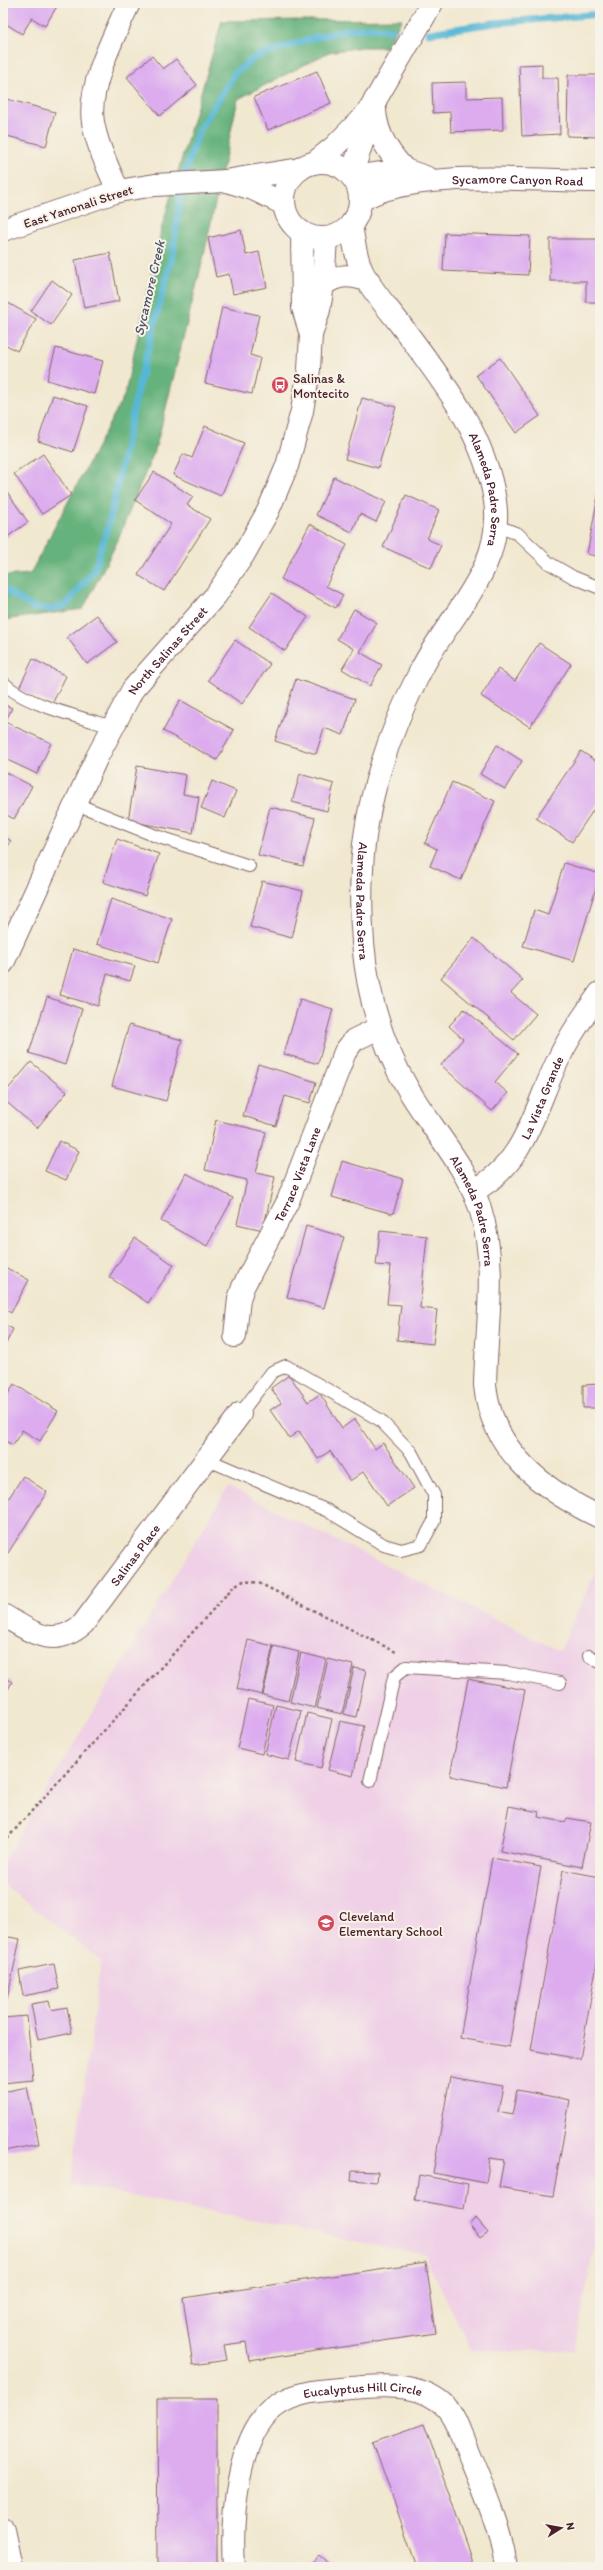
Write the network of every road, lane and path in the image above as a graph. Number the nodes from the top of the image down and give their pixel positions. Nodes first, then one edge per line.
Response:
1 (128, 3) edge
2 (432, 3) edge
3 (372, 106) junction
4 (307, 166) junction
5 (405, 170) junction
6 (351, 176) junction
7 (435, 180) junction
8 (225, 181) junction
9 (600, 181) edge
10 (118, 191) junction
11 (360, 201) junction
12 (284, 204) junction
13 (351, 224) junction
14 (3, 230) edge
15 (302, 232) junction
16 (327, 237) junction
17 (366, 277) junction
18 (323, 285) junction
19 (311, 335) junction
20 (497, 526) junction
21 (600, 588) edge
22 (3, 682) edge
23 (113, 726) junction
24 (76, 804) junction
25 (249, 866) dead end
26 (3, 964) edge
27 (600, 993) edge
28 (379, 1028) junction
29 (473, 1191) junction
30 (235, 1336) dead end
31 (240, 1414) joint
32 (206, 1459) junction
33 (600, 1517) edge
34 (3, 1615) edge
35 (589, 1656) dead end
36 (600, 1662) edge
37 (406, 1667) junction
38 (560, 1682) dead end
39 (370, 1781) dead end
40 (3, 1843) edge
41 (3, 2530) edge
42 (11, 2567) edge
43 (234, 2567) edge
44 (506, 2567) edge

1 - 10 street
2 - 3 street
3 - 4 street
3 - 5 street
3 - 6 street
4 - 6 street
4 - 8 street, East Yanonali Street
4 - 12 street
5 - 6 street, Sycamore Canyon Road
5 - 7 street, Sycamore Canyon Road
6 - 11 street
7 - 9 street, Sycamore Canyon Road
7 - 11 street, Sycamore Canyon Road
8 - 10 street, East Yanonali Street
8 - 12 street, East Yanonali Street
10 - 14 street, East Yanonali Street
11 - 13 street
12 - 15 street
13 - 16 street
13 - 17 street, Alameda Padre Serra
15 - 16 street
15 - 19 street, North Salinas Street
16 - 17 street, Alameda Padre Serra
16 - 18 street, North Salinas Street
17 - 18 street
17 - 20 street, Alameda Padre Serra
18 - 19 street, North Salinas Street
19 - 23 street, North Salinas Street
20 - 21 lane
20 - 28 street, Alameda Padre Serra
22 - 23 lane
23 - 24 street, North Salinas Street
24 - 25 lane
24 - 26 street, North Salinas Street
27 - 29 street, La Vista Grande
28 - 29 street, Alameda Padre Serra
28 - 30 street, Terrace Vista Lane
29 - 33 street, Alameda Padre Serra
31 - 32 street, Salinas Place
31 - 32 lane
32 - 34 street, Salinas Place
35 - 36 lane
37 - 38 lane
37 - 39 lane
37 - 40 path
41 - 42 street
43 - 44 street, Eucalyptus Hill Circle

